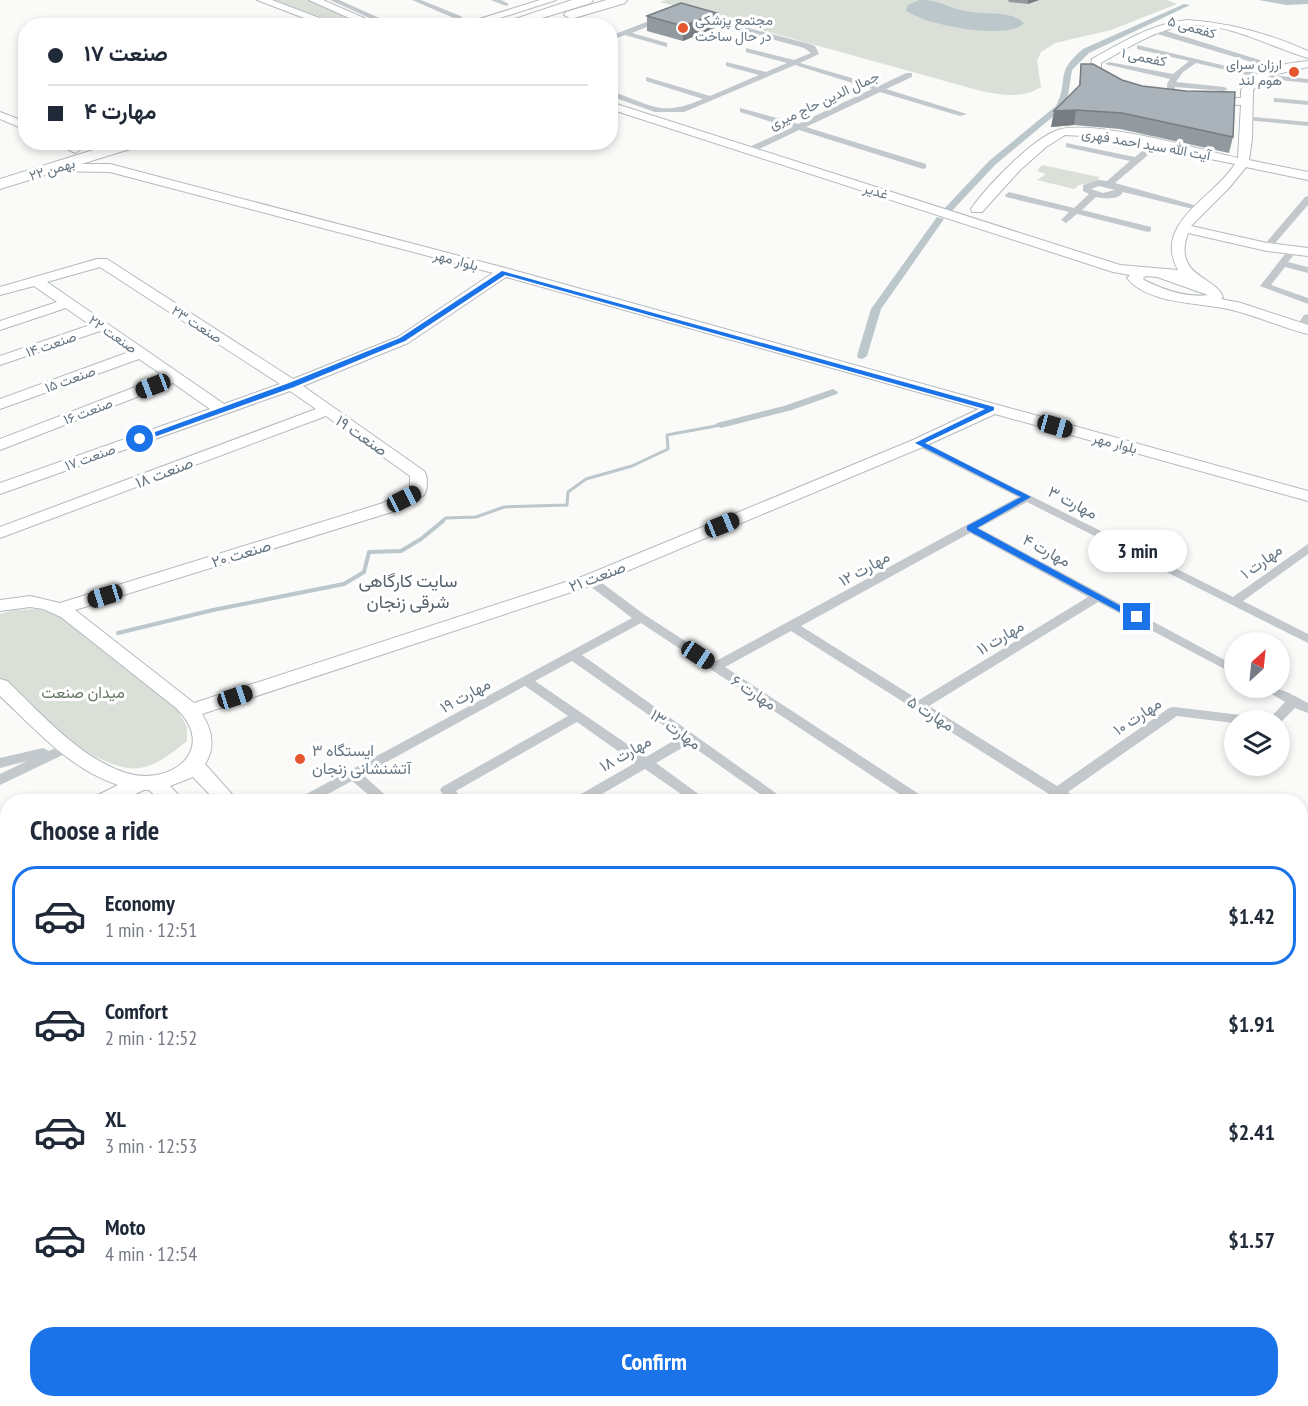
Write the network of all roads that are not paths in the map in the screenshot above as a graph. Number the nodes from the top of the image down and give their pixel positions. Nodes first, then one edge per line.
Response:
1 (262, 0) edge
2 (316, 0) edge
3 (333, 0) edge
4 (415, 0) edge
5 (494, 0) edge
6 (551, 0) edge
7 (586, 0) edge
8 (612, 1) edge
9 (506, 4) dead end
10 (687, 13) edge
11 (669, 17) edge
12 (313, 18) edge
13 (358, 18) edge
14 (375, 18) edge
15 (454, 18) edge
16 (473, 18) edge
17 (526, 18) edge
18 (561, 18) edge
19 (1157, 31) junction
20 (625, 33) junction
21 (618, 36) edge
22 (664, 45) dead end
23 (1140, 47) dead end
24 (1220, 49) junction
25 (749, 50) dead end
26 (1308, 55) edge
27 (1192, 62) junction
28 (729, 64) dead end
29 (797, 64) junction
30 (1109, 64) dead end
31 (1308, 64) edge
32 (1282, 68) junction
33 (764, 74) junction
34 (909, 75) dead end
35 (1260, 76) junction
36 (665, 77) dead end
37 (1172, 81) junction
38 (1308, 81) edge
39 (1116, 88) edge
40 (879, 89) junction
41 (1224, 89) edge
42 (618, 96) edge
43 (1156, 96) edge
44 (709, 98) junction
45 (1170, 98) junction
46 (1277, 100) dead end
47 (1247, 102) junction
48 (1308, 103) edge
49 (618, 108) edge
50 (743, 110) dead end
51 (963, 114) dead end
52 (0, 115) edge
53 (1246, 118) junction
54 (18, 123) edge
55 (1308, 124) edge
56 (798, 128) junction
57 (1069, 145) dead end
58 (1152, 147) dead end
59 (57, 150) edge
60 (130, 150) edge
61 (750, 150) junction
62 (122, 159) junction
63 (1136, 160) junction
64 (1243, 162) junction
65 (923, 166) dead end
66 (52, 168) junction
67 (0, 171) edge
68 (1308, 176) edge
69 (0, 184) edge
70 (1109, 184) junction
71 (1119, 192) junction
72 (1009, 195) dead end
73 (1093, 195) junction
74 (1308, 199) edge
75 (977, 209) dead end
76 (1198, 210) junction
77 (1074, 212) junction
78 (1066, 220) dead end
79 (1182, 228) junction
80 (1148, 229) dead end
81 (1267, 247) junction
82 (1292, 251) junction
83 (1308, 252) edge
84 (1284, 264) junction
85 (1308, 270) edge
86 (504, 272) junction
87 (1162, 274) junction
88 (1185, 274) junction
89 (1139, 275) junction
90 (35, 280) junction
91 (0, 291) edge
92 (1210, 295) junction
93 (1308, 301) edge
94 (68, 303) junction
95 (1306, 325) edge
96 (0, 326) edge
97 (101, 326) junction
98 (140, 353) junction
99 (826, 357) junction
100 (0, 361) edge
101 (175, 377) junction
102 (292, 385) junction
103 (0, 404) edge
104 (221, 409) junction
105 (992, 409) junction
106 (327, 410) junction
107 (919, 443) junction
108 (0, 445) edge
109 (4, 483) edge
110 (1308, 486) edge
111 (418, 491) joint
112 (1308, 496) edge
113 (1027, 497) junction
114 (970, 528) junction
115 (0, 534) edge
116 (1308, 548) edge
117 (590, 580) junction
118 (0, 588) edge
119 (1098, 597) junction
120 (26, 601) junction
121 (1234, 602) junction
122 (0, 606) edge
123 (61, 609) junction
124 (642, 618) junction
125 (792, 626) junction
126 (1308, 639) edge
127 (573, 655) junction
128 (1224, 665) edge
129 (716, 667) junction
130 (525, 680) junction
131 (0, 685) edge
132 (1288, 698) edge
133 (1294, 701) junction
134 (919, 705) junction
135 (1308, 709) edge
136 (1285, 710) edge
137 (190, 711) junction
138 (576, 717) junction
139 (1224, 717) edge
140 (689, 738) junction
141 (68, 747) junction
142 (0, 763) edge
143 (644, 763) junction
144 (195, 766) junction
145 (353, 774) junction
146 (0, 780) edge
147 (147, 784) junction
148 (1057, 793) joint
149 (121, 794) edge
150 (163, 794) edge
151 (221, 794) edge
152 (317, 794) edge
153 (377, 794) edge
154 (450, 794) edge
155 (591, 794) edge
156 (690, 794) edge
157 (770, 794) edge
158 (909, 794) edge

1 - 12 main road
2 - 13 main road
3 - 14 street
4 - 15 street
5 - 9 street
6 - 16 main road
7 - 17 highway
8 - 18 highway
10 - 29 street
11 - 20 street
19 - 24 street, کفعمی ۵
19 - 26 main road
19 - 39 main road
20 - 21 street
20 - 22 street
23 - 27 street
24 - 27 street
24 - 32 street, کفعمی ۵
25 - 29 street
27 - 35 street
27 - 37 street
28 - 33 street
29 - 33 street
29 - 40 street
30 - 37 street, کفعمی ۱
31 - 32 main road
32 - 35 main road
33 - 44 street
34 - 40 street, جمال الدین حاج میری
35 - 38 street
35 - 47 main road
36 - 44 street
37 - 41 street, کفعمی ۱
37 - 45 street
40 - 51 street
40 - 56 street, جمال الدین حاج میری
42 - 44 street
43 - 45 main road
45 - 47 main road
46 - 48 street
47 - 53 main road
49 - 61 main road, غدیر
50 - 56 street
52 - 54 main road
53 - 55 street
53 - 64 main road
56 - 61 street, جمال الدین حاج میری
56 - 65 street
57 - 63 street
58 - 63 street
59 - 67 highway, ۲۲ بهمن
60 - 62 highway, ۲۲ بهمن
61 - 89 main road, غدیر
62 - 66 highway, ۲۲ بهمن
62 - 66 main road, بلوار مهر
62 - 86 main road, بلوار مهر
62 - 99 main road, بلوار مهر
63 - 70 street
64 - 68 main road, آیت الله سید احمد فهری
64 - 75 main road, آیت الله سید احمد فهری
64 - 76 main road
66 - 69 highway, ۲۲ بهمن
70 - 71 street
70 - 73 street
71 - 73 street
71 - 76 street
72 - 77 street
73 - 77 street
74 - 81 street
76 - 79 main road
77 - 78 street
77 - 80 street
79 - 81 main road
79 - 88 main road
81 - 82 main road
82 - 83 main road
82 - 84 street
84 - 85 street
84 - 93 street
86 - 99 main road, بلوار مهر
86 - 102 main road, صنعت ۱۷
87 - 88 main road
87 - 89 main road
87 - 92 main road
88 - 92 main road
89 - 92 main road, غدیر
90 - 91 main road
90 - 94 main road, صنعت ۲۲
90 - 102 main road, صنعت ۲۳
92 - 95 main road
94 - 96 main road
94 - 97 main road, صنعت ۲۲
97 - 98 main road, صنعت ۲۲
97 - 100 main road, صنعت ۱۴
98 - 101 main road, صنعت ۲۲
98 - 103 main road, صنعت ۱۵
99 - 105 main road, بلوار مهر
99 - 110 main road, بلوار مهر
101 - 104 main road, صنعت ۲۲
101 - 108 main road, صنعت ۱۶
102 - 104 main road, صنعت ۱۷
102 - 106 main road, صنعت ۱۹
104 - 109 main road, صنعت ۱۷
105 - 107 main road, صنعت ۲۱
105 - 112 main road, بلوار مهر
106 - 111 main road, صنعت ۱۹
106 - 115 main road, صنعت ۱۸
107 - 113 street, مهارت ۳
107 - 117 main road, صنعت ۲۱
111 - 123 main road, صنعت ۲۰
113 - 114 street, مهارت ۱۲
113 - 121 street, مهارت ۳
114 - 119 street, مهارت ۴
114 - 125 street, مهارت ۱۲
116 - 121 street, مهارت ۱
117 - 124 street, مهارت ۶
117 - 137 main road, صنعت ۲۱
118 - 120 main road
119 - 128 street, مهارت ۴
119 - 134 street, مهارت ۱۱
120 - 122 main road
120 - 123 main road
121 - 126 street, مهارت ۳
123 - 137 main road
124 - 127 street, مهارت ۱۹
124 - 129 street, مهارت ۶
125 - 129 street, مهارت ۱۲
125 - 134 street, مهارت ۵
127 - 130 street, مهارت ۱۹
127 - 140 street, مهارت ۱۳
129 - 158 street, مهارت ۶
130 - 138 street
130 - 145 street, مهارت ۱۹
131 - 141 main road
132 - 133 street
133 - 135 street
133 - 136 street
134 - 148 street, مهارت ۵
137 - 144 main road
138 - 143 street
138 - 154 street
139 - 148 street, مهارت ۱۰
140 - 143 street, مهارت ۱۸
140 - 157 street, مهارت ۱۳
141 - 142 street
141 - 146 street
141 - 147 main road
143 - 155 street, مهارت ۱۸
143 - 156 street
144 - 147 main road
144 - 151 main road
145 - 152 street, مهارت ۱۹
145 - 153 street
147 - 149 main road
147 - 150 main road

